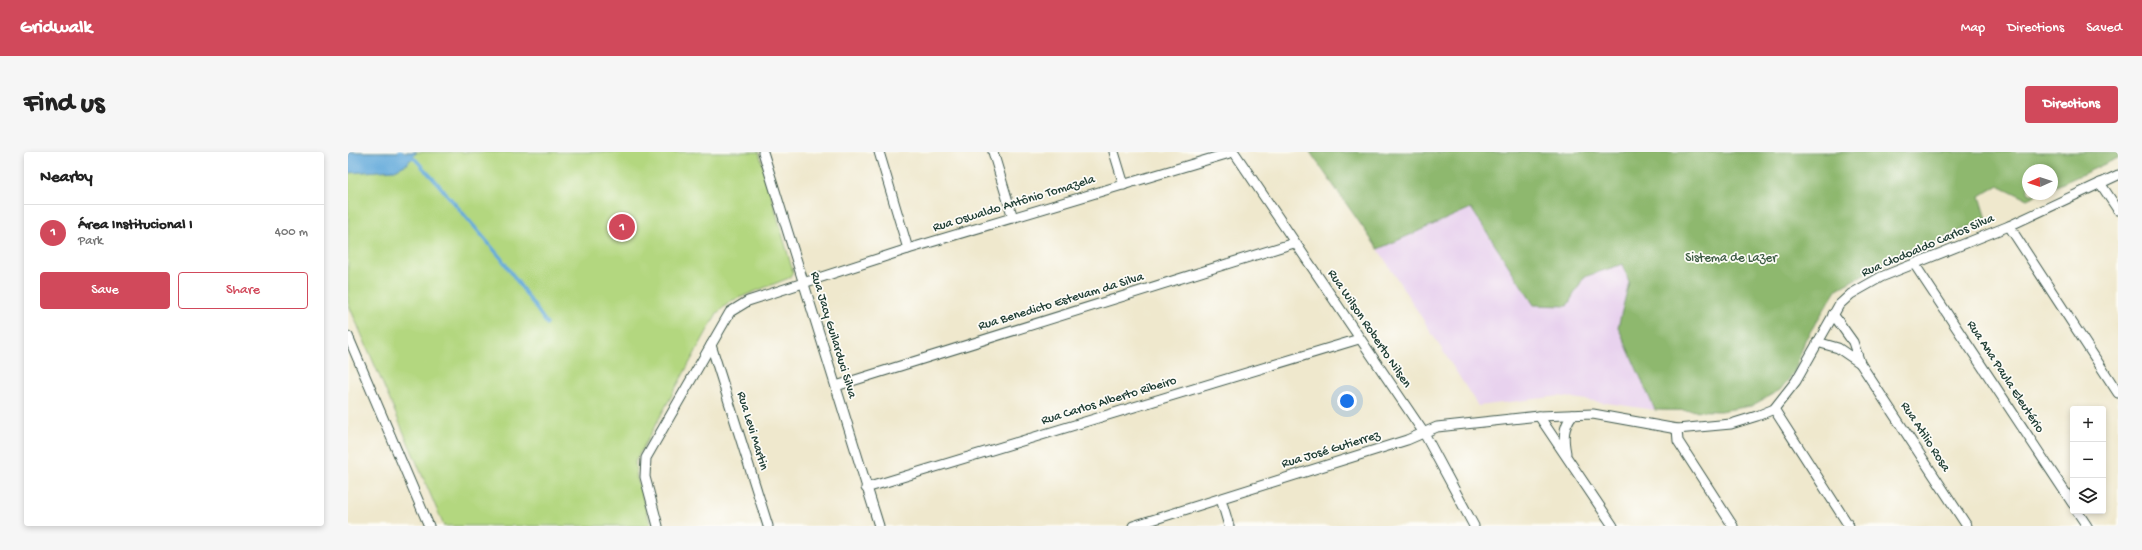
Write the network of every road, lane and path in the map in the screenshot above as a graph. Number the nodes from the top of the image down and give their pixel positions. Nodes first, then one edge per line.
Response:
1 (763, 152) edge
2 (879, 152) edge
3 (993, 152) edge
4 (1114, 152) edge
5 (1233, 152) edge
6 (2118, 174) edge
7 (2100, 183) junction
8 (1124, 184) junction
9 (2118, 210) edge
10 (1013, 218) junction
11 (2008, 226) junction
12 (1294, 243) junction
13 (908, 249) junction
14 (1915, 265) junction
15 (803, 283) junction
16 (1833, 314) junction
17 (348, 336) edge
18 (1359, 339) junction
19 (1818, 342) junction
20 (711, 345) junction
21 (1860, 363) junction
22 (836, 386) junction
23 (2118, 393) edge
24 (1774, 408) junction
25 (1572, 415) junction
26 (1539, 416) junction
27 (1677, 429) junction
28 (1424, 433) junction
29 (1566, 456) junction
30 (866, 488) junction
31 (1220, 498) junction
32 (2070, 499) edge
33 (2080, 514) edge
34 (429, 526) edge
35 (658, 526) edge
36 (768, 526) edge
37 (878, 526) edge
38 (1134, 526) edge
39 (1229, 526) edge
40 (1474, 526) edge
41 (1613, 526) edge
42 (1733, 526) edge
43 (1849, 526) edge
44 (1967, 526) edge
45 (2087, 526) edge

1 - 15 street, Rua Jacy Guilarduci Silva
2 - 13 street
3 - 10 street
4 - 8 street
5 - 8 street, Rua Oswaldo Antônio Tomazela
5 - 12 street, Rua Wilson Roberto Nilsen
6 - 7 street, Rua Clodoaldo Carlos Silva
7 - 9 street
7 - 11 street, Rua Clodoaldo Carlos Silva
8 - 10 street, Rua Oswaldo Antônio Tomazela
10 - 13 street, Rua Oswaldo Antônio Tomazela
11 - 14 street, Rua Clodoaldo Carlos Silva
11 - 23 street
12 - 18 street, Rua Wilson Roberto Nilsen
12 - 22 street, Rua Benedicto Estevam da Silva
13 - 15 street, Rua Oswaldo Antônio Tomazela
14 - 16 street, Rua Clodoaldo Carlos Silva
14 - 32 street, Rua Ana Paula Eleutério
15 - 20 street, Rua Oswaldo Antônio Tomazela
15 - 22 street, Rua Jacy Guilarduci Silva
16 - 19 street, Rua Clodoaldo Carlos Silva
16 - 21 street, Rua Atilio Rosa
17 - 34 street
18 - 28 street, Rua Wilson Roberto Nilsen
18 - 30 street, Rua Carlos Alberto Ribeiro
19 - 21 street, Rua Atilio Rosa
19 - 24 street, Rua Clodoaldo Carlos Silva
20 - 35 street, Rua Oswaldo Antônio Tomazela
20 - 36 street, Rua Levi Martin
21 - 44 street, Rua Atilio Rosa
22 - 30 street, Rua Jacy Guilarduci Silva
24 - 27 street, Rua Clodoaldo Carlos Silva
24 - 43 street
25 - 26 street, Rua Clodoaldo Carlos Silva
25 - 27 street, Rua Clodoaldo Carlos Silva
25 - 29 street
26 - 28 street, Rua José Gutierrez
26 - 29 street
27 - 42 street
28 - 31 street, Rua José Gutierrez
28 - 40 street, Rua Wilson Roberto Nilsen
29 - 41 street
30 - 37 street, Rua Jacy Guilarduci Silva
31 - 38 street, Rua José Gutierrez
31 - 39 street
33 - 45 street

